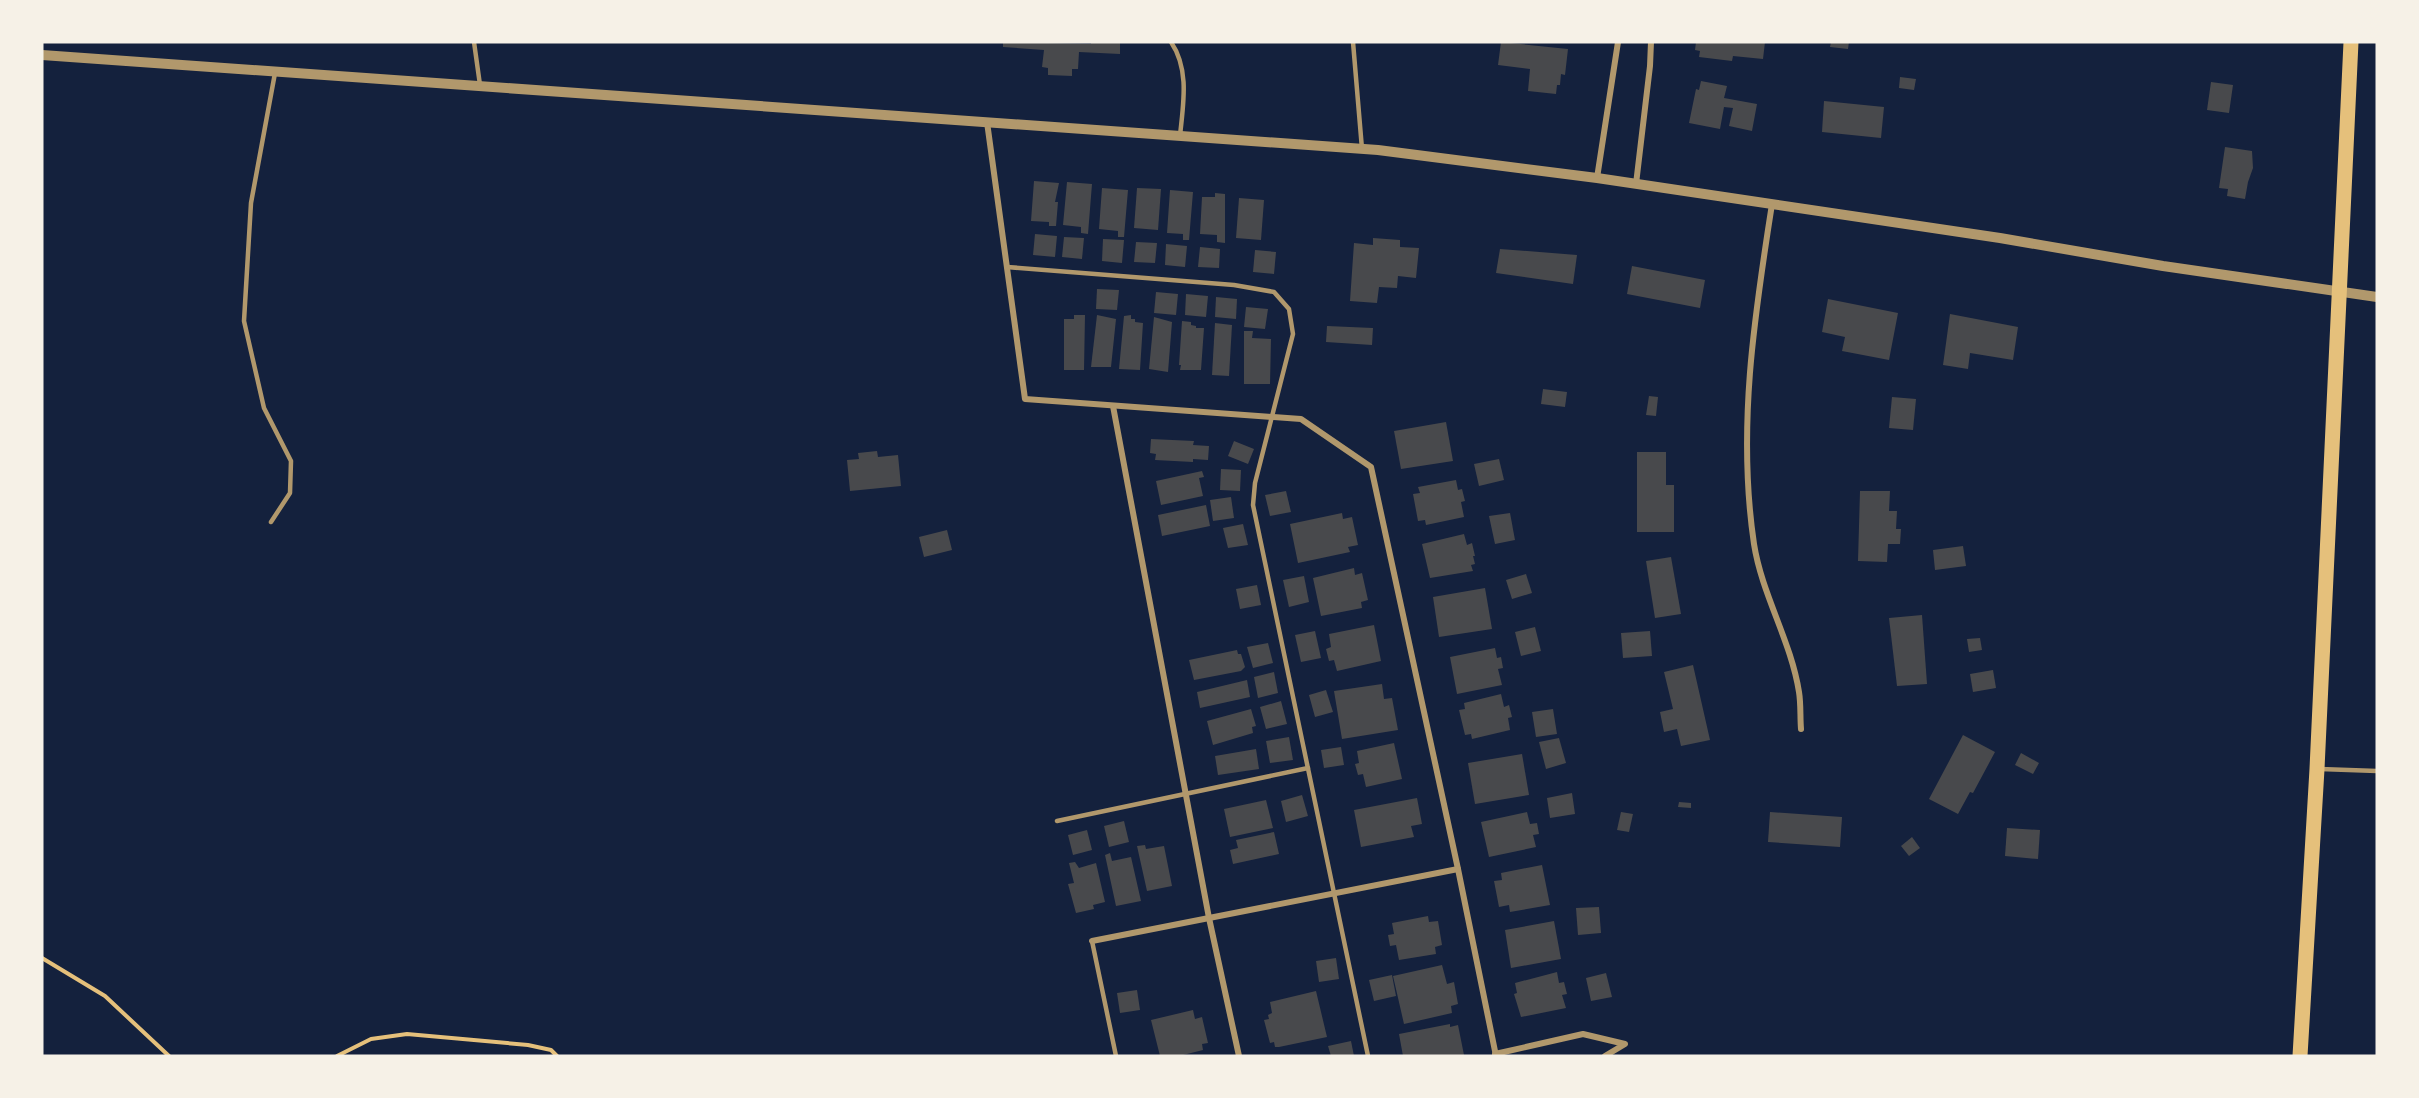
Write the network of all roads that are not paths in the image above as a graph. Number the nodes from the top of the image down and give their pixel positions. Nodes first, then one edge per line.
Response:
1 (474, 42) edge
2 (1171, 42) edge
3 (1353, 42) edge
4 (1618, 42) edge
5 (1651, 42) edge
6 (2351, 42) edge
7 (42, 56) edge
8 (276, 71) junction
9 (480, 85) junction
10 (987, 121) junction
11 (1180, 136) junction
12 (1362, 149) junction
13 (1597, 178) junction
14 (1636, 184) junction
15 (1772, 204) junction
16 (1007, 267) junction
17 (2338, 292) junction
18 (2377, 297) edge
19 (1113, 406) junction
20 (1274, 417) junction
21 (271, 522) dead end
22 (1801, 729) dead end
23 (1308, 768) junction
24 (2317, 769) junction
25 (2377, 771) edge
26 (1186, 795) junction
27 (1057, 820) dead end
28 (1458, 868) junction
29 (1335, 893) junction
30 (1209, 918) junction
31 (1092, 941) joint
32 (1495, 1055) edge
33 (1116, 1056) edge
34 (1239, 1056) edge
35 (1368, 1056) edge
36 (1605, 1056) edge
37 (2300, 1056) edge

1 - 9 lane
2 - 11 lane
3 - 12 lane
4 - 13 street
5 - 14 street
6 - 17 main road
7 - 8 street
8 - 9 street
8 - 21 lane
9 - 10 street
10 - 11 street
10 - 16 street
11 - 12 street
12 - 13 street
13 - 14 street
14 - 15 street
15 - 17 street
15 - 22 street
16 - 19 street
16 - 20 lane
17 - 18 street
17 - 24 main road
19 - 20 street
19 - 26 street
20 - 23 lane
20 - 28 street
23 - 26 lane
23 - 29 lane
24 - 25 lane
24 - 37 main road
26 - 27 lane
26 - 30 street
28 - 29 street
28 - 32 street
29 - 30 street
29 - 35 lane
30 - 31 street
30 - 34 street
31 - 33 lane
32 - 36 street

